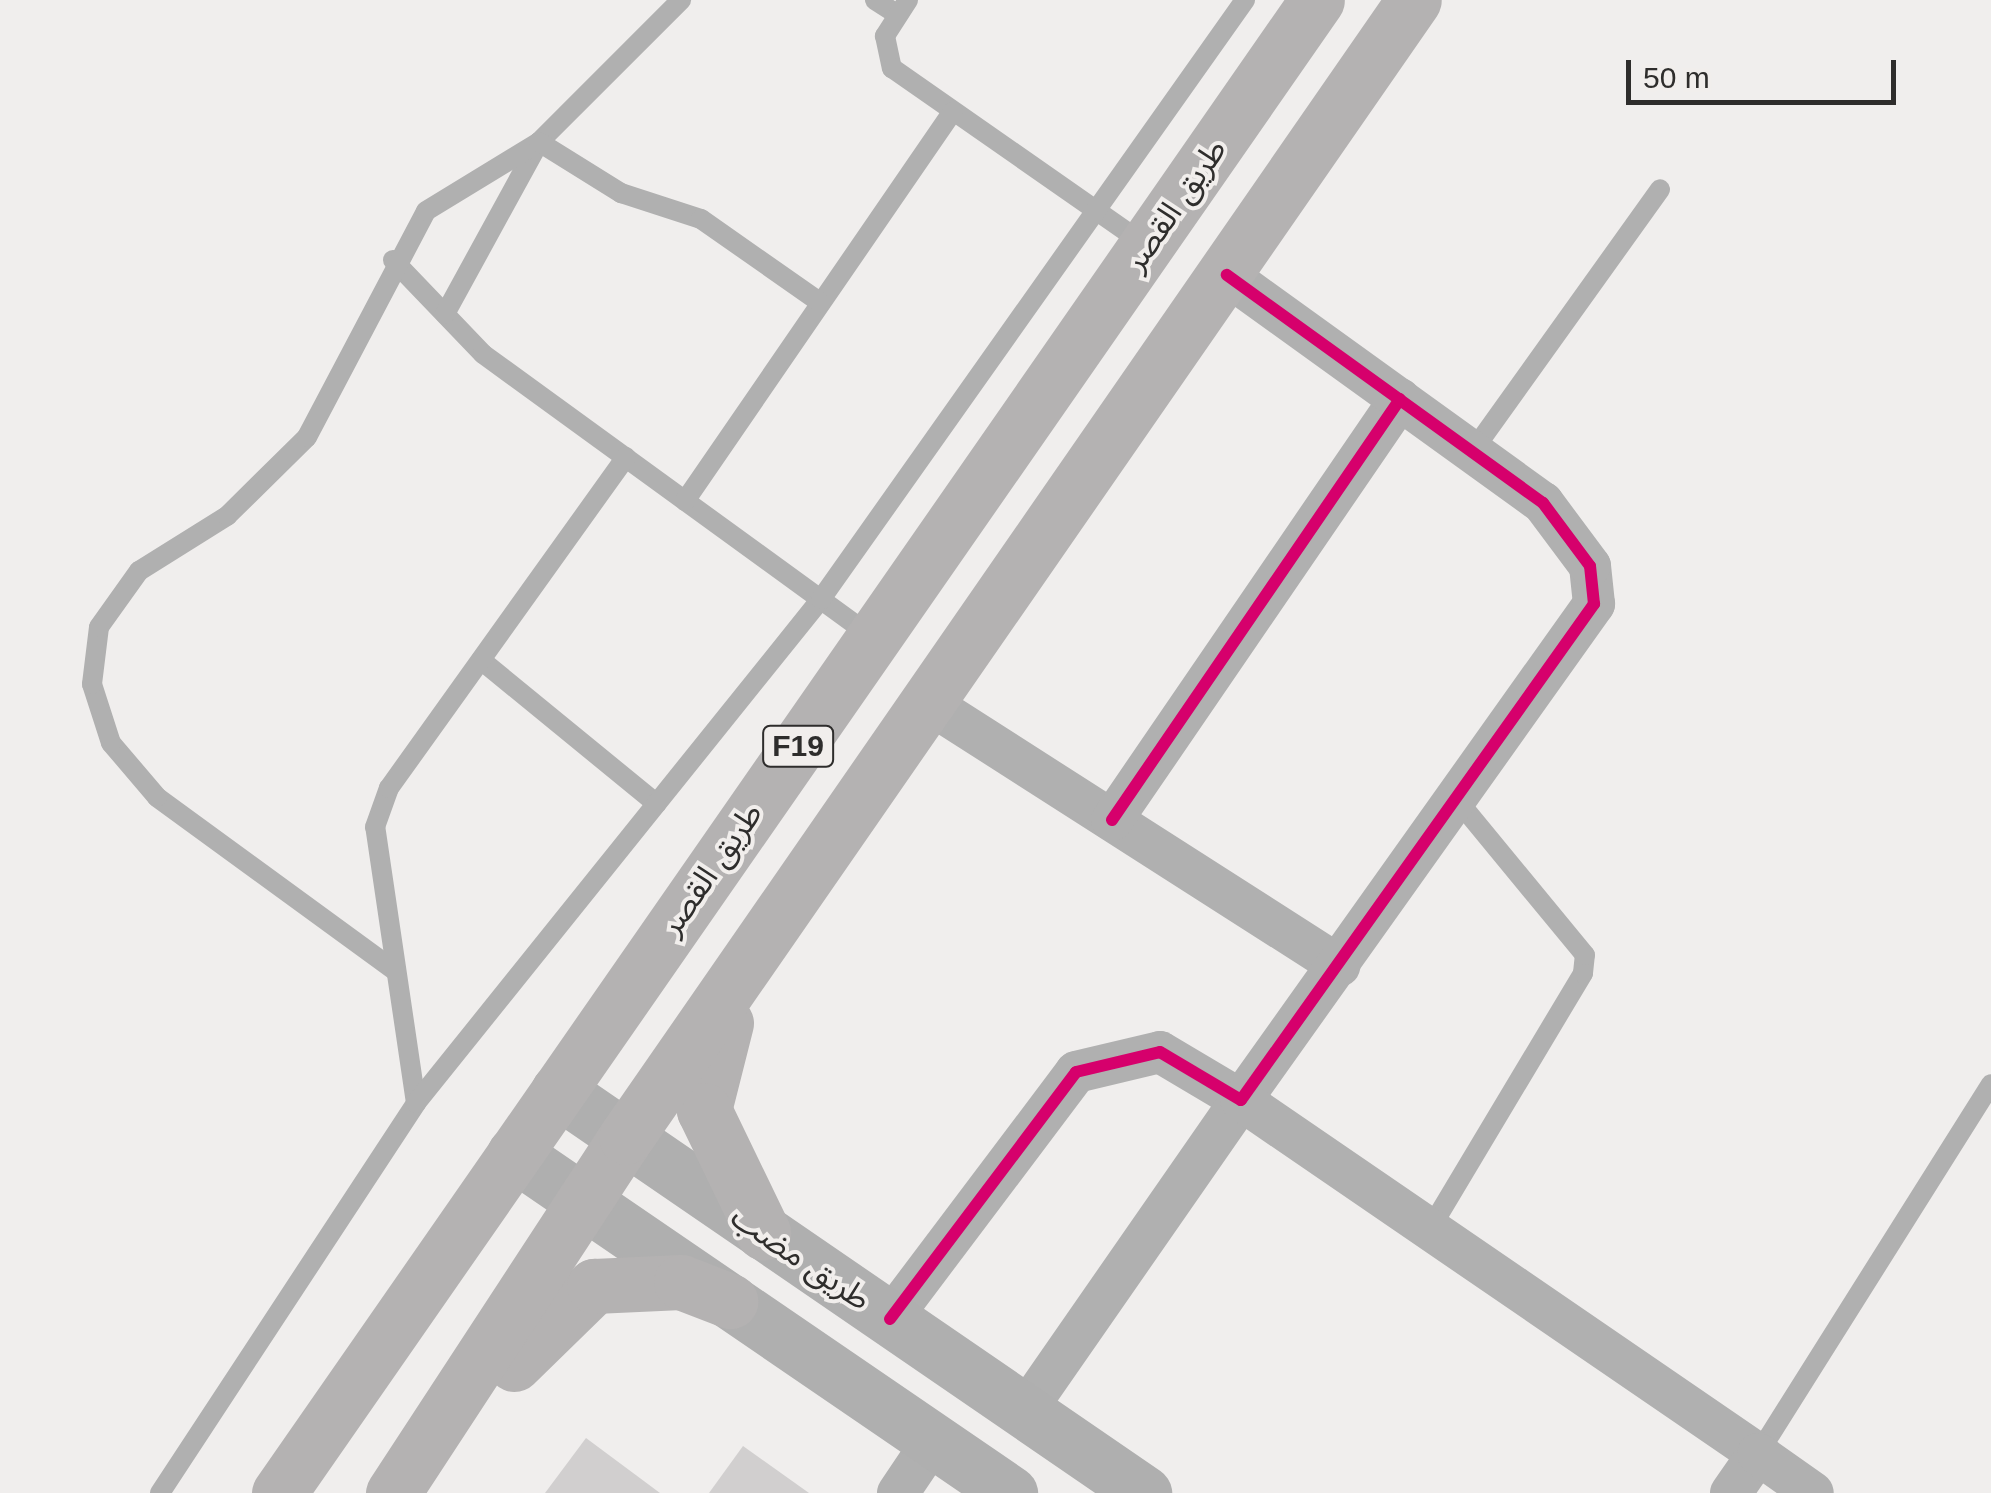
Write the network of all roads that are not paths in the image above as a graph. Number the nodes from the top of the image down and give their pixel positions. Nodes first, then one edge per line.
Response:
1 (681, 0) edge
2 (876, 0) edge
3 (1245, 0) edge
4 (1317, 0) edge
5 (1414, 0) edge
6 (903, 7) edge
7 (952, 112) junction
8 (538, 142) junction
9 (1660, 189) dead end
10 (1098, 212) junction
11 (1147, 246) junction
12 (393, 260) junction
13 (1227, 275) junction
14 (821, 303) junction
15 (445, 314) junction
16 (1400, 400) junction
17 (1472, 452) junction
18 (626, 458) junction
19 (685, 501) junction
20 (821, 600) junction
21 (874, 638) junction
22 (481, 660) junction
23 (930, 704) junction
24 (1458, 802) junction
25 (657, 804) junction
26 (1112, 820) junction
27 (1339, 966) junction
28 (744, 969) junction
29 (394, 970) junction
30 (1991, 1084) edge
31 (558, 1091) junction
32 (1241, 1100) junction
33 (416, 1103) junction
34 (626, 1137) junction
35 (514, 1154) junction
36 (587, 1204) junction
37 (1430, 1229) junction
38 (763, 1232) junction
39 (730, 1302) junction
40 (890, 1319) junction
41 (1025, 1411) junction
42 (933, 1441) junction
43 (1758, 1454) junction
44 (396, 1489) edge
45 (160, 1493) edge
46 (280, 1493) edge
47 (898, 1493) edge
48 (1010, 1493) edge
49 (1144, 1493) edge
50 (1731, 1493) edge
51 (1813, 1493) edge

1 - 8 lane
2 - 6 lane
3 - 10 lane
4 - 11 main road, طريق القصر / F19
5 - 13 main road, F19
6 - 7 lane
7 - 10 lane
7 - 14 lane
8 - 12 lane
8 - 14 lane
8 - 15 lane
9 - 17 lane
10 - 11 lane
10 - 20 lane
11 - 21 main road, طريق القصر / F19
12 - 15 lane
12 - 29 lane
13 - 16 street
13 - 23 main road, F19
14 - 19 lane
15 - 18 lane
16 - 17 street
16 - 26 street
17 - 24 street
18 - 19 lane
18 - 22 lane
19 - 20 lane
20 - 21 lane
20 - 25 lane
21 - 31 main road, طريق القصر / F19
22 - 25 lane
22 - 29 lane
23 - 26 street
23 - 28 main road, F19
24 - 27 street
24 - 37 lane
25 - 33 lane
26 - 27 street
27 - 32 street
28 - 34 main road, F19
28 - 38 main road
29 - 33 lane
30 - 43 lane
31 - 34 main road, طريق مضب
31 - 35 main road, طريق القصر / F19
32 - 37 street
32 - 40 street
32 - 41 street
33 - 45 lane
34 - 36 main road, F19
34 - 38 main road, طريق مضب
35 - 36 main road
35 - 46 main road, طريق القصر / F19
36 - 39 main road
36 - 44 main road, F19
37 - 43 street
38 - 40 main road, طريق مضب
39 - 42 main road
39 - 44 main road
40 - 41 main road, طريق مضب
41 - 49 main road, طريق مضب
42 - 47 street
42 - 48 main road
43 - 50 street
43 - 51 street

